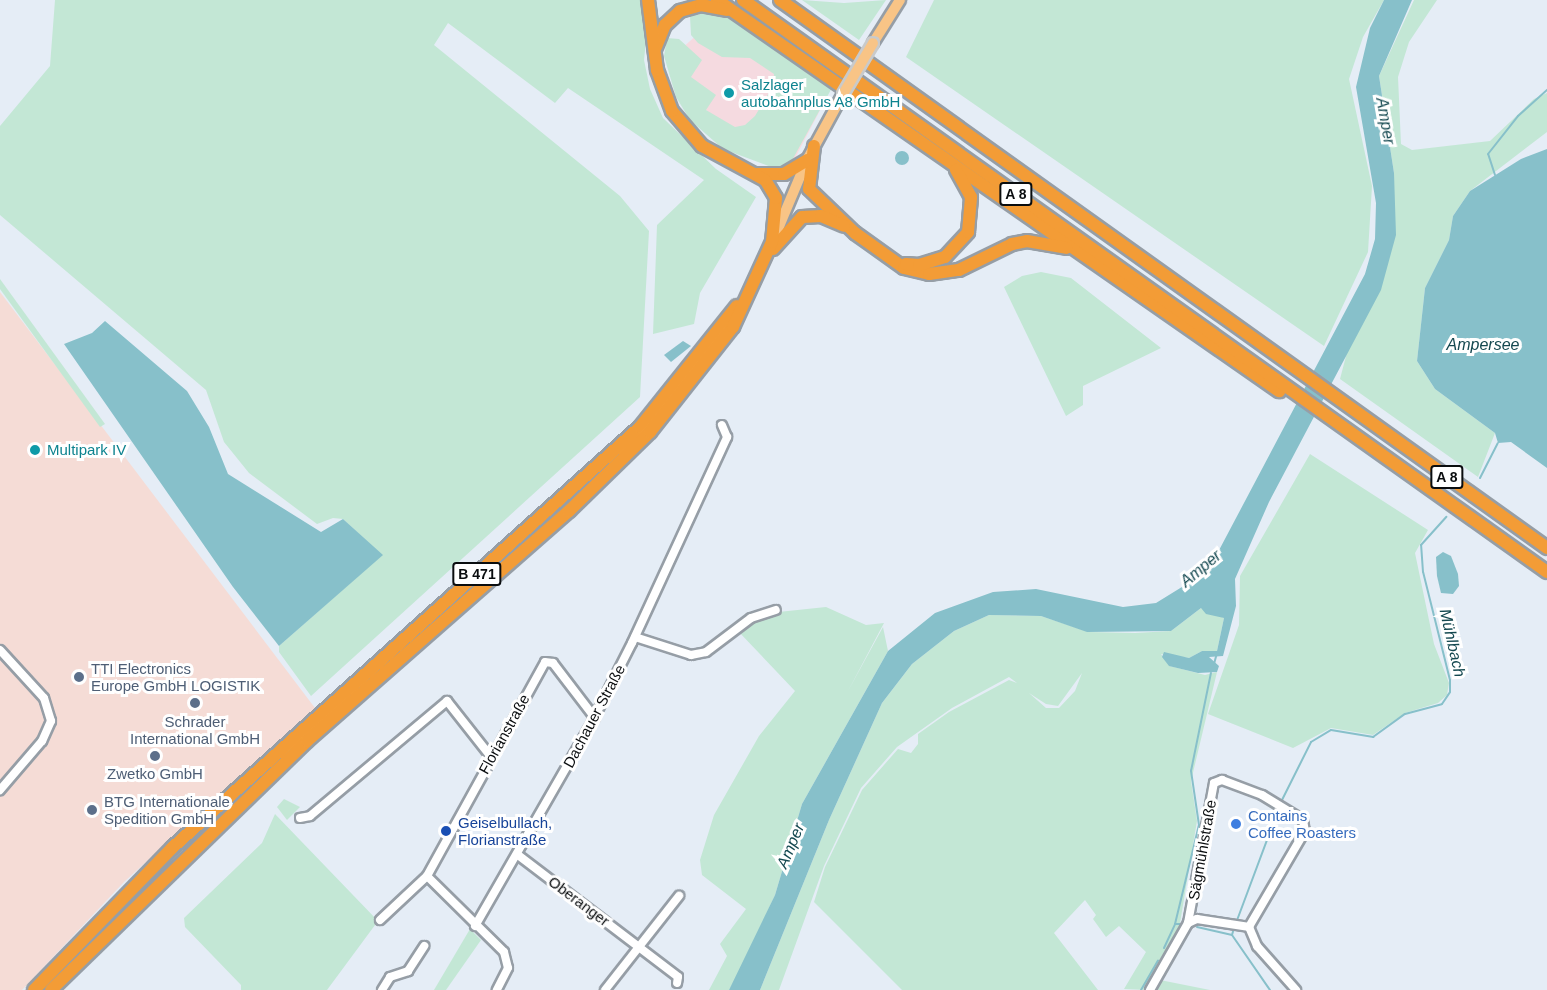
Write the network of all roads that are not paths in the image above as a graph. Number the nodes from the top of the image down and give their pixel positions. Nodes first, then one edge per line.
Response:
1 (648, 0) edge
2 (717, 0) edge
3 (743, 0) edge
4 (780, 0) edge
5 (792, 0) edge
6 (900, 0) edge
7 (738, 14) junction
8 (808, 18) junction
9 (654, 54) junction
10 (814, 146) junction
11 (941, 155) junction
12 (807, 160) junction
13 (756, 174) junction
14 (841, 222) junction
15 (772, 242) junction
16 (1083, 256) junction
17 (891, 260) junction
18 (762, 265) junction
19 (750, 291) junction
20 (1287, 392) junction
21 (722, 425) dead end
22 (1547, 548) edge
23 (1547, 572) edge
24 (776, 610) dead end
25 (635, 637) junction
26 (0, 650) edge
27 (595, 718) junction
28 (491, 757) junction
29 (0, 790) edge
30 (300, 818) dead end
31 (518, 855) junction
32 (427, 876) junction
33 (679, 896) dead end
34 (380, 920) dead end
35 (1188, 923) junction
36 (475, 926) junction
37 (1246, 926) junction
38 (424, 946) dead end
39 (640, 948) junction
40 (677, 983) dead end
41 (34, 990) edge
42 (51, 990) edge
43 (382, 990) edge
44 (497, 990) edge
45 (606, 990) edge
46 (1150, 990) edge
47 (1296, 990) edge

1 - 9 highway
2 - 7 highway
3 - 20 highway, A 8
4 - 8 highway, A 8
5 - 8 highway
6 - 10 main road, B 471, bridge
7 - 9 highway
7 - 11 highway
8 - 22 highway, A 8
9 - 13 highway
10 - 12 main road, B 471
10 - 14 highway
11 - 16 highway
11 - 17 highway
12 - 13 highway
12 - 15 main road, B 471
13 - 15 highway
14 - 17 highway
14 - 18 highway
15 - 18 highway, B 471
16 - 17 highway
16 - 20 highway
18 - 19 highway, B 471
19 - 41 highway, B 471
19 - 42 highway, B 471
20 - 23 highway, A 8
21 - 25 street, Dachauer Straße
24 - 25 street
25 - 27 street, Dachauer Straße
26 - 29 street
27 - 28 street, Florianstraße
27 - 31 street, Dachauer Straße
28 - 30 street
28 - 32 street, Florianstraße
31 - 36 street, Dachauer Straße
31 - 39 street, Oberanger
32 - 34 street, Florianstraße
32 - 36 street
33 - 39 street
35 - 37 street, Sägmühlstraße
35 - 37 street, Sägmühlstraße
35 - 46 street, Sägmühlstraße
36 - 44 street
37 - 47 street
38 - 43 street
39 - 40 street, Oberanger
39 - 45 street

